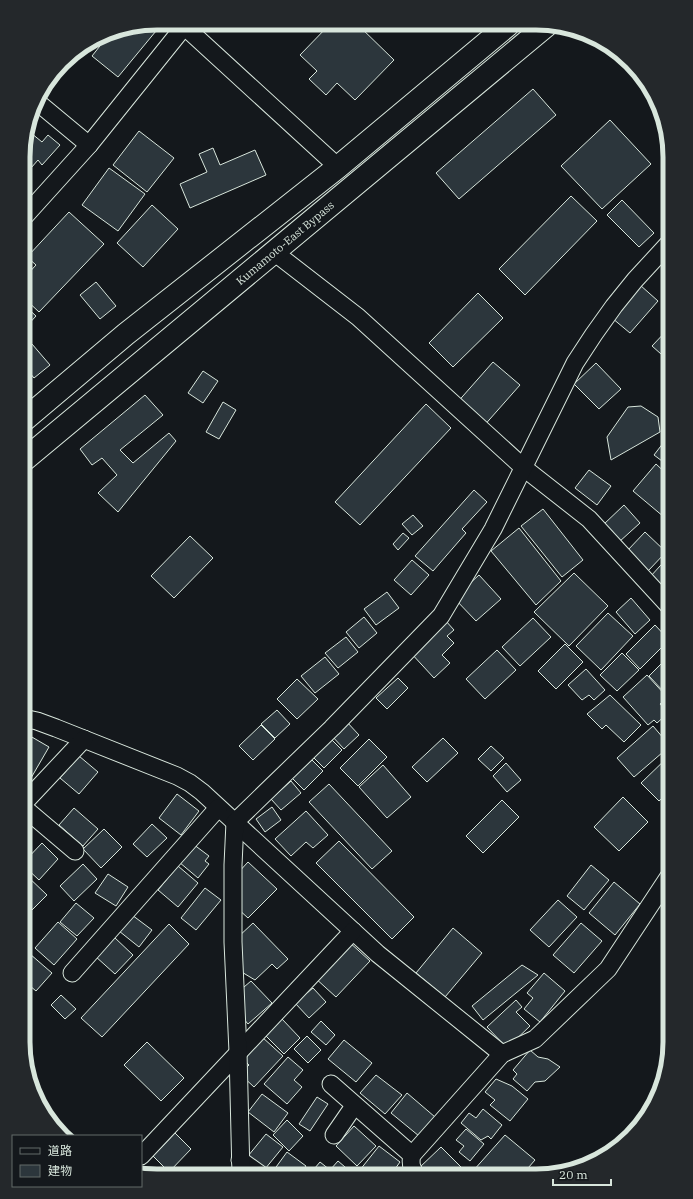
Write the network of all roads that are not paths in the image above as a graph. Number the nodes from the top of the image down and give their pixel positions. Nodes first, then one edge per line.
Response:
1 (182, 30) edge
2 (191, 30) edge
3 (502, 30) edge
4 (541, 30) edge
5 (41, 105) edge
6 (89, 145) junction
7 (338, 167) junction
8 (30, 210) edge
9 (663, 250) edge
10 (274, 252) junction
11 (30, 415) edge
12 (30, 455) edge
13 (524, 468) junction
14 (663, 599) edge
15 (30, 720) edge
16 (84, 739) junction
17 (30, 798) edge
18 (218, 808) junction
19 (30, 812) edge
20 (235, 822) junction
21 (75, 851) dead end
22 (663, 886) edge
23 (353, 931) junction
24 (72, 972) dead end
25 (238, 1052) junction
26 (502, 1054) junction
27 (331, 1084) dead end
28 (354, 1106) junction
29 (334, 1135) dead end
30 (142, 1155) edge
31 (412, 1155) junction
32 (241, 1168) edge
33 (412, 1169) edge

1 - 6 street
2 - 7 street
3 - 7 highway
4 - 10 highway, Kumamoto-East Bypass
5 - 6 street
6 - 8 street
7 - 11 highway
9 - 13 street
10 - 12 highway, Kumamoto-East Bypass
10 - 13 street
13 - 14 street
13 - 20 street
15 - 16 street
16 - 17 street
16 - 18 street
18 - 20 street
18 - 24 street
19 - 21 street
20 - 23 street
20 - 25 street
22 - 26 street
23 - 25 street
23 - 26 street
25 - 30 street
25 - 32 street
26 - 31 street
27 - 28 street
28 - 29 street
28 - 31 street
31 - 33 street

